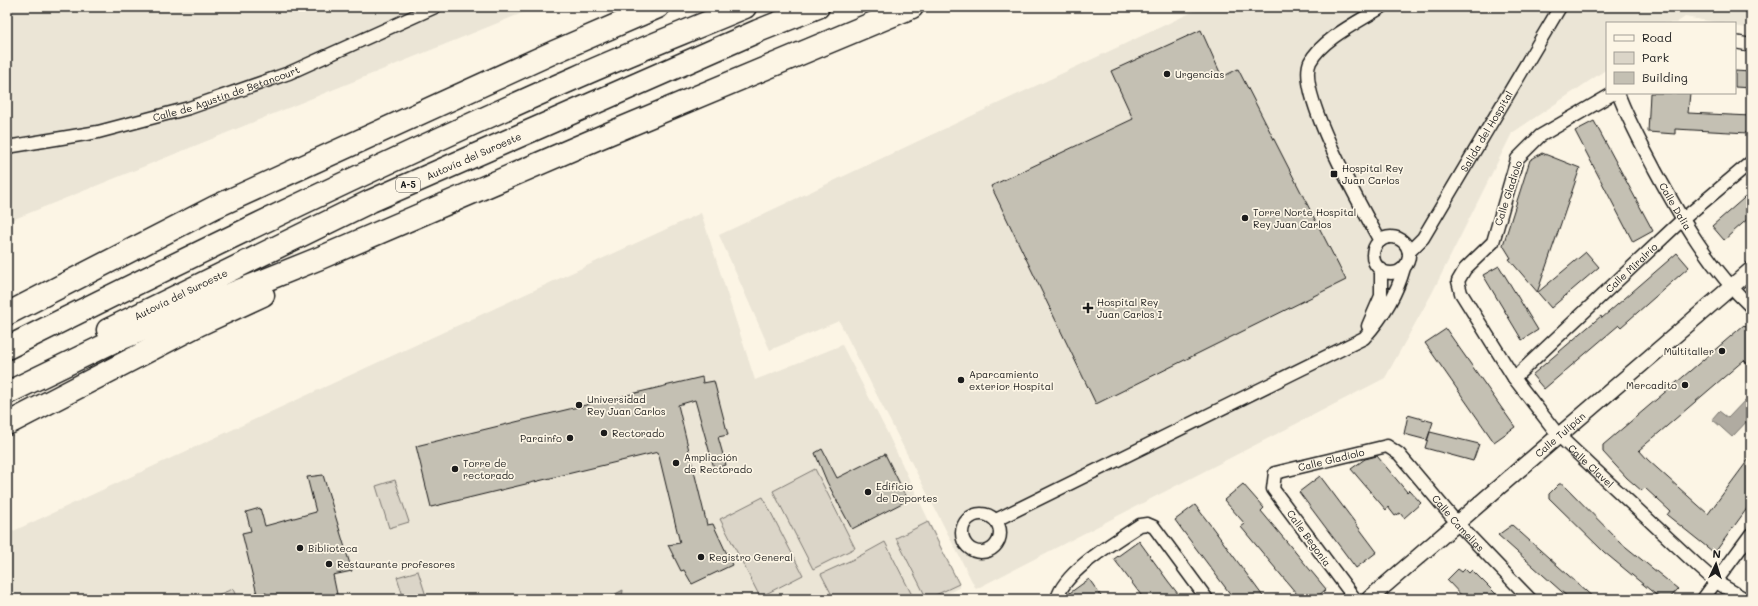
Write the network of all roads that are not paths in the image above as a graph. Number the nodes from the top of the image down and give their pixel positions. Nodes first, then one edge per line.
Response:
1 (435, 7) edge
2 (658, 7) edge
3 (745, 7) edge
4 (818, 7) edge
5 (912, 7) edge
6 (1382, 7) edge
7 (1560, 7) edge
8 (1736, 42) edge
9 (1751, 45) edge
10 (1612, 94) edge
11 (1618, 94) edge
12 (7, 147) edge
13 (1751, 162) edge
14 (454, 200) junction
15 (1682, 220) junction
16 (1380, 241) junction
17 (1409, 252) junction
18 (1404, 268) junction
19 (1381, 269) junction
20 (1751, 270) edge
21 (1458, 282) joint
22 (1731, 288) junction
23 (1751, 307) edge
24 (7, 314) edge
25 (1364, 338) junction
26 (7, 348) edge
27 (1514, 378) junction
28 (7, 382) edge
29 (7, 394) edge
30 (7, 424) edge
31 (1559, 436) junction
32 (1387, 446) joint
33 (1275, 474) joint
34 (996, 520) dead end
35 (1457, 524) junction
36 (1751, 534) edge
37 (1716, 582) junction
38 (1057, 599) edge
39 (1207, 599) edge
40 (1355, 599) edge
41 (1369, 599) edge
42 (1530, 599) edge
43 (1703, 599) edge
44 (1745, 599) edge

1 - 12 street, Calle de Agustín de Betancourt
2 - 24 highway
3 - 26 highway
4 - 28 highway, Autovía del Suroeste / A-5
5 - 14 highway
6 - 16 street
7 - 17 street, Salida del Hospital
8 - 9 street
10 - 21 street, Calle Gladiolo
11 - 15 street, Calle Dalia
13 - 15 street, Calle Miralrío
14 - 29 highway
14 - 30 highway
15 - 22 street, Calle Dalia
15 - 27 street, Calle Miralrío
16 - 17 street
16 - 19 street
17 - 18 street
18 - 19 street
18 - 25 street
19 - 25 street
20 - 22 street, Calle Tulipán
21 - 27 street, Calle Clavel
22 - 23 street, Calle Dalia
22 - 31 street, Calle Tulipán
25 - 34 street
27 - 31 street, Calle Clavel
31 - 35 street, Calle Tulipán
31 - 37 street, Calle Clavel
32 - 33 street, Calle Gladiolo
32 - 35 street, Calle Camelias
33 - 40 street, Calle Begonia
35 - 41 street, Calle Tulipán
35 - 42 street, Calle Camelias
36 - 37 street
37 - 43 street
37 - 44 street, Calle Clavel
38 - 39 street

